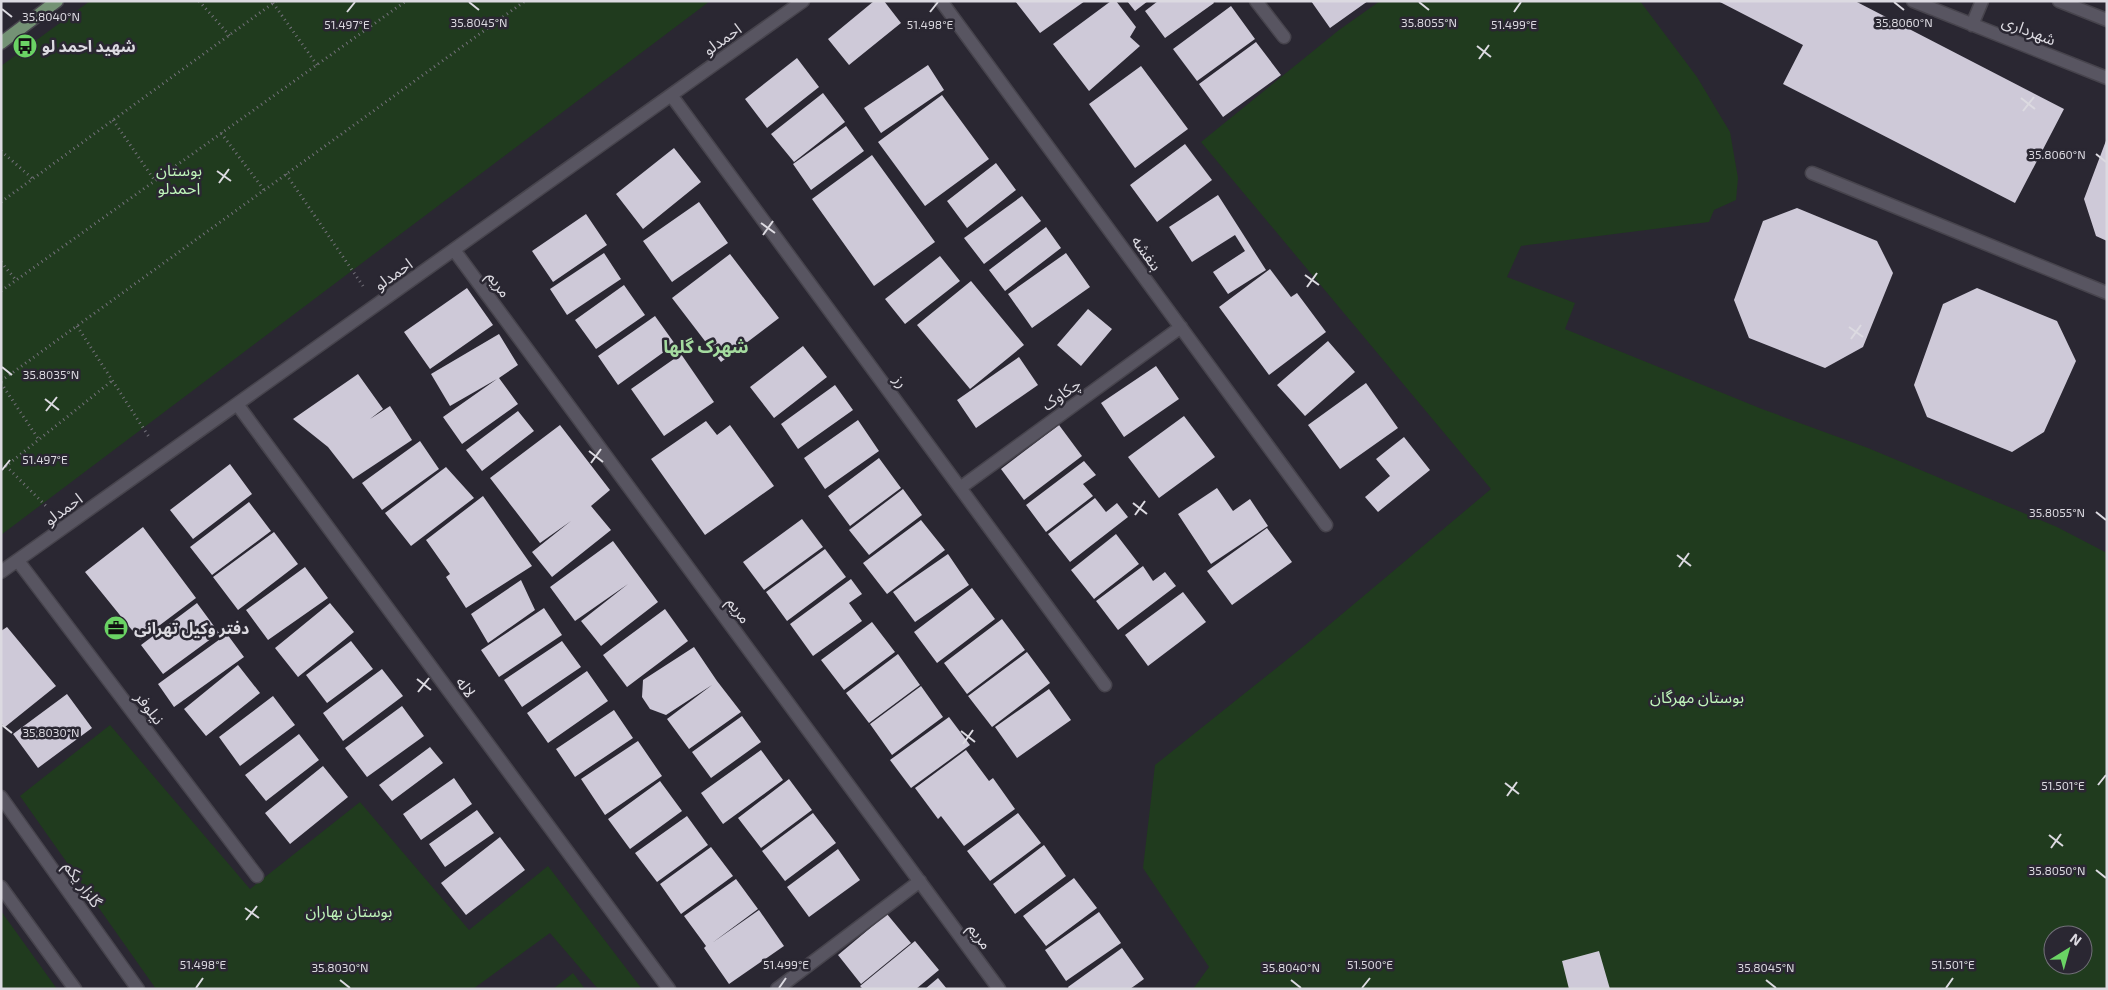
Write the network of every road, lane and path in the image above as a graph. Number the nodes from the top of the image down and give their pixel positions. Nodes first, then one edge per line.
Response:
1 (57, 1) edge
2 (199, 1) edge
3 (406, 1) edge
4 (525, 1) edge
5 (803, 1) edge
6 (941, 1) edge
7 (1256, 1) edge
8 (1912, 1) edge
9 (1982, 1) edge
10 (2059, 1) edge
11 (275, 2) edge
12 (2107, 20) edge
13 (1972, 25) junction
14 (230, 36) junction
15 (1284, 37) dead end
16 (1, 43) edge
17 (317, 65) junction
18 (2107, 78) edge
19 (671, 95) junction
20 (113, 120) junction
21 (222, 133) junction
22 (1, 151) edge
23 (1812, 173) dead end
24 (286, 174) junction
25 (33, 179) junction
26 (155, 181) junction
27 (264, 190) junction
28 (1, 202) edge
29 (454, 250) junction
30 (1, 262) edge
31 (16, 280) junction
32 (1, 291) edge
33 (2107, 293) edge
34 (376, 306) junction
35 (77, 326) junction
36 (1181, 327) junction
37 (113, 380) junction
38 (1, 382) edge
39 (237, 404) junction
40 (39, 440) junction
41 (162, 458) junction
42 (6, 466) junction
43 (1, 470) edge
44 (960, 488) junction
45 (1326, 525) dead end
46 (67, 526) junction
47 (18, 561) junction
48 (1, 572) edge
49 (1106, 685) dead end
50 (1, 797) edge
51 (257, 876) dead end
52 (920, 881) junction
53 (1, 887) edge
54 (75, 989) edge
55 (138, 989) edge
56 (669, 989) edge
57 (776, 989) edge
58 (999, 989) edge

1 - 16 main road
2 - 14 path
3 - 17 path
4 - 24 path
5 - 19 street, احمدلو
6 - 36 street, بنفشه
7 - 15 street
8 - 13 street, شهرداری
9 - 13 street
10 - 12 street
11 - 14 path
11 - 17 path
13 - 18 street, شهرداری
14 - 20 path
17 - 21 path
19 - 29 street, احمدلو
19 - 44 street, رز
20 - 25 path
20 - 26 path
21 - 26 path
21 - 27 path
22 - 25 path
23 - 33 street
24 - 27 path
24 - 34 path
25 - 28 path
26 - 31 path
27 - 35 path
29 - 34 street, احمدلو
29 - 52 street, مریم
30 - 31 path
31 - 32 path
34 - 39 street, احمدلو
35 - 37 path
35 - 38 path
36 - 44 street, چکاوک
36 - 45 street, بنفشه
37 - 40 path
37 - 41 path
38 - 40 path
39 - 41 street, احمدلو
39 - 56 street, لاله
40 - 42 path
41 - 46 street, احمدلو
42 - 43 path
42 - 46 path
44 - 49 street, رز
46 - 47 street, احمدلو
47 - 48 street, احمدلو
47 - 51 street, نیلوفر
50 - 55 street, گلزار یکم
52 - 57 street
52 - 58 street, مریم
53 - 54 street

